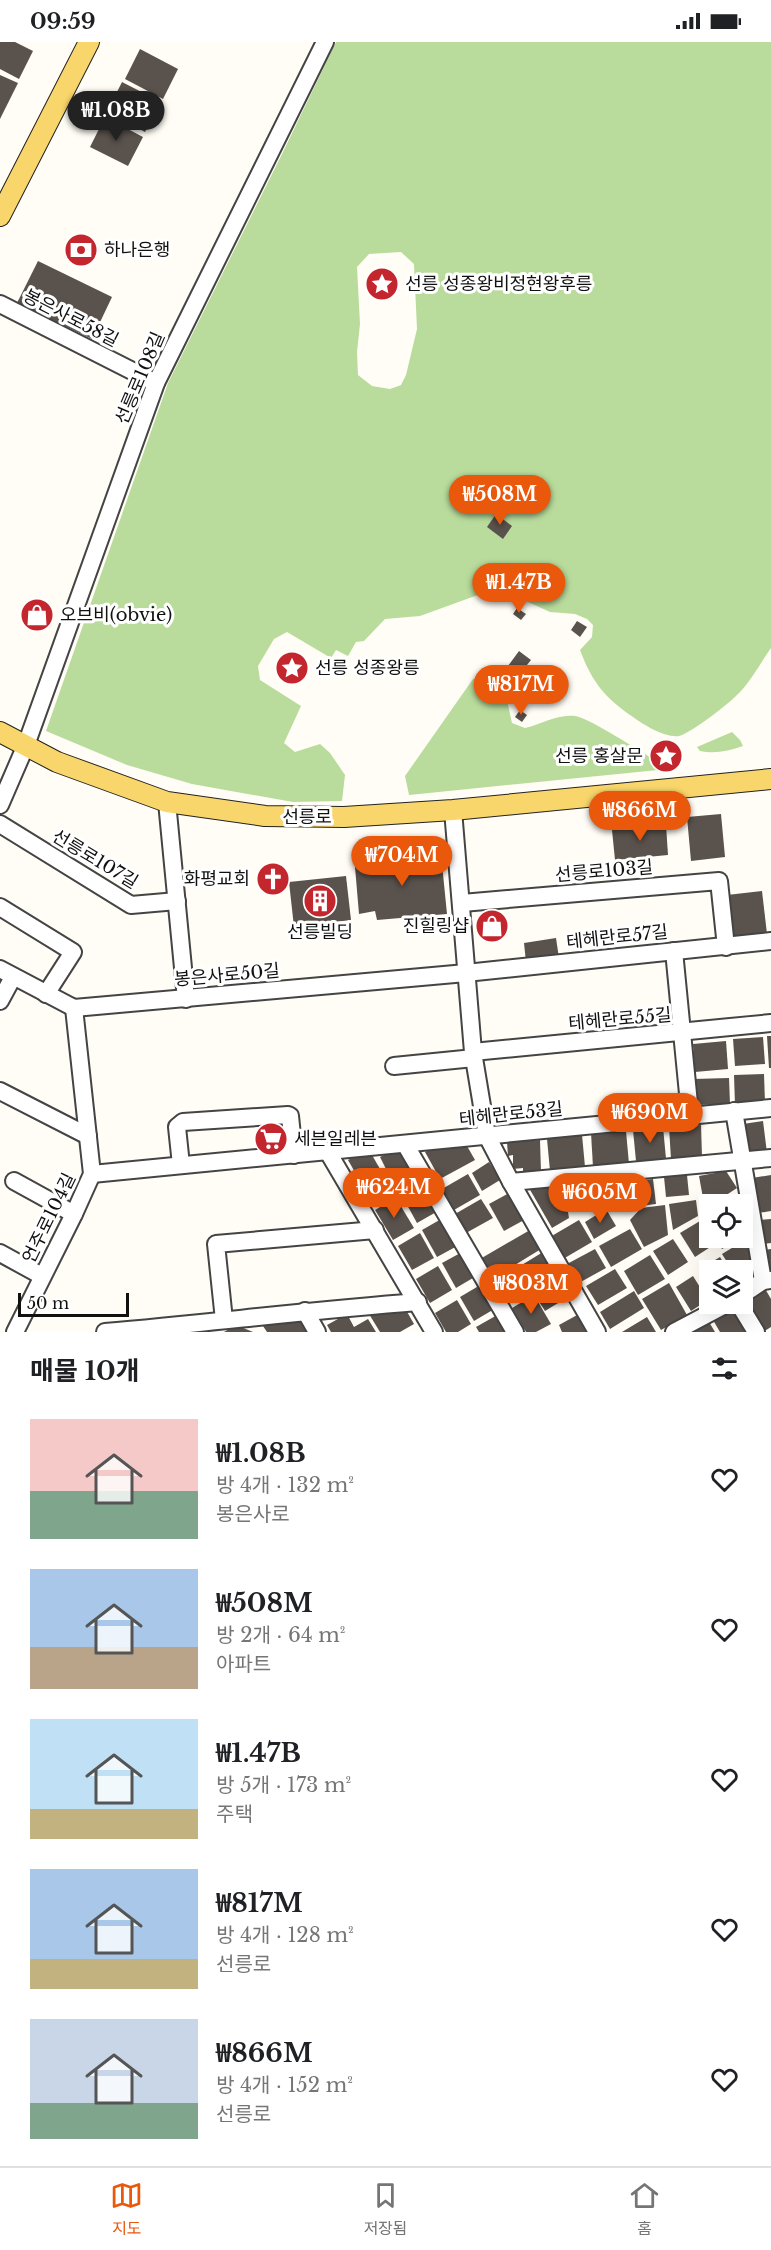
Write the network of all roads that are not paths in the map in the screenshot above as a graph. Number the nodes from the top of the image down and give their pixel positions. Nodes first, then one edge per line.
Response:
1 (89, 42) edge
2 (325, 42) edge
3 (0, 216) edge
4 (0, 304) edge
5 (156, 383) junction
6 (0, 732) edge
7 (26, 745) junction
8 (771, 768) edge
9 (771, 779) edge
10 (751, 781) junction
11 (167, 802) junction
12 (0, 805) edge
13 (453, 810) junction
14 (0, 824) edge
15 (177, 901) junction
16 (462, 903) junction
17 (0, 906) edge
18 (771, 941) edge
19 (726, 947) junction
20 (674, 951) junction
21 (6, 973) edge
22 (466, 973) junction
23 (46, 994) junction
24 (186, 999) junction
25 (0, 1001) edge
26 (74, 1008) junction
27 (771, 1023) edge
28 (682, 1033) junction
29 (474, 1055) junction
30 (394, 1066) dead end
31 (0, 1091) edge
32 (771, 1108) edge
33 (734, 1111) junction
34 (690, 1114) junction
35 (88, 1136) junction
36 (487, 1136) junction
37 (405, 1144) junction
38 (328, 1152) junction
39 (294, 1155) junction
40 (771, 1158) edge
41 (742, 1161) junction
42 (181, 1166) junction
43 (92, 1174) junction
44 (14, 1180) dead end
45 (511, 1182) junction
46 (74, 1214) junction
47 (375, 1230) junction
48 (0, 1253) edge
49 (42, 1276) junction
50 (767, 1281) edge
51 (753, 1289) edge
52 (418, 1302) junction
53 (305, 1311) junction
54 (708, 1314) edge
55 (745, 1314) edge
56 (224, 1320) junction
57 (196, 1328) edge
58 (140, 1330) edge
59 (676, 1331) edge
60 (15, 1332) edge
61 (105, 1332) edge
62 (317, 1332) edge
63 (434, 1332) edge
64 (515, 1332) edge
65 (597, 1332) edge
66 (756, 1332) edge

1 - 3 main road
2 - 5 street, 선릉로108길
4 - 5 street, 봉은사로58길
5 - 7 street, 선릉로108길
6 - 7 main road, 선릉로
7 - 11 main road, 선릉로
7 - 12 street
8 - 10 street
9 - 10 main road, 선릉로
10 - 13 main road, 선릉로
11 - 13 main road, 선릉로
11 - 15 street
13 - 16 street
14 - 15 street, 선릉로107길
15 - 24 street
16 - 19 street, 선릉로103길
16 - 22 street
17 - 23 street
18 - 19 street, 테헤란로57길
19 - 20 street, 테헤란로57길
20 - 22 street, 테헤란로57길
20 - 28 street
21 - 23 street
21 - 25 street
22 - 24 street, 봉은사로50길
22 - 29 street
23 - 26 street
24 - 26 street, 봉은사로50길
26 - 35 street, 언주로104길
27 - 28 street, 테헤란로55길
28 - 29 street, 테헤란로55길
28 - 34 street
29 - 30 street
29 - 36 street
31 - 35 street
32 - 33 street, 테헤란로53길
33 - 34 street, 테헤란로53길
33 - 41 street
34 - 36 street, 테헤란로53길
35 - 43 street, 언주로104길
36 - 37 street, 테헤란로53길
36 - 45 street
37 - 38 street, 테헤란로53길
37 - 64 street
38 - 39 street, 테헤란로53길
38 - 47 street
39 - 42 street, 테헤란로53길
39 - 42 street
40 - 41 street
41 - 45 street
41 - 50 street
42 - 43 street, 테헤란로53길
43 - 46 street, 언주로104길
44 - 46 street
45 - 65 street
46 - 49 street, 언주로104길
47 - 52 street
47 - 56 street
48 - 49 street
49 - 60 street, 언주로104길
50 - 51 street
52 - 53 street
52 - 63 street
53 - 56 street
53 - 62 street
54 - 59 street
55 - 66 street
56 - 57 street
57 - 58 street
58 - 61 street

